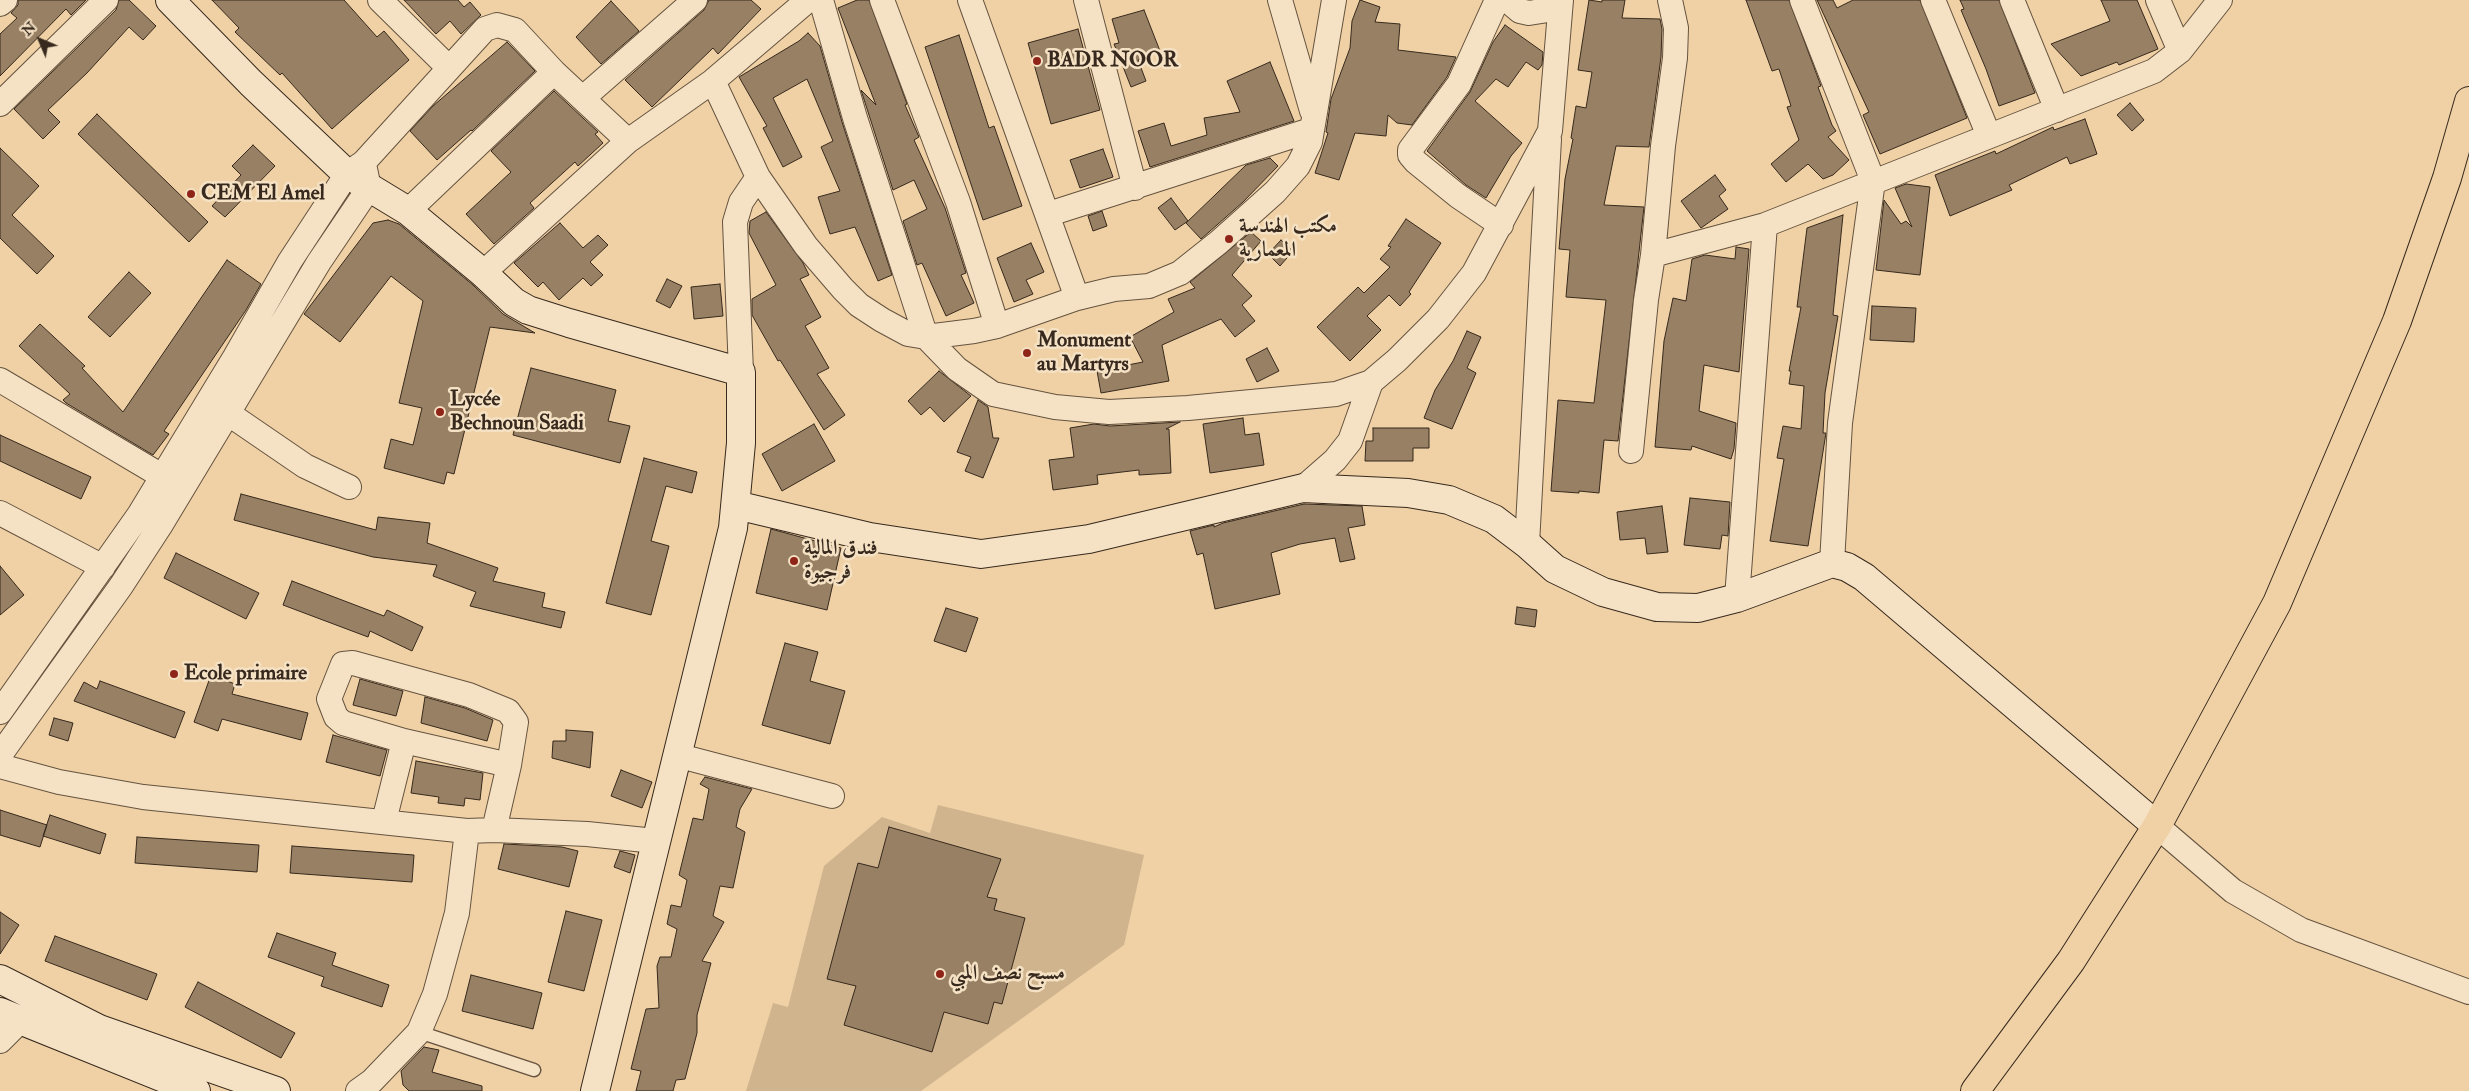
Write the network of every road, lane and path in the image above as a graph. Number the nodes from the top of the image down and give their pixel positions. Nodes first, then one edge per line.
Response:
1 (5, 0) edge
2 (106, 0) edge
3 (170, 0) edge
4 (380, 0) edge
5 (696, 0) edge
6 (808, 0) edge
7 (821, 0) edge
8 (882, 0) edge
9 (970, 0) edge
10 (1086, 0) edge
11 (1280, 0) edge
12 (1334, 0) edge
13 (1497, 0) edge
14 (1560, 0) edge
15 (1670, 0) edge
16 (1802, 0) edge
17 (1933, 0) edge
18 (2012, 0) edge
19 (2158, 0) edge
20 (2220, 0) edge
21 (0, 4) edge
22 (1514, 5) edge
23 (1558, 49) junction
24 (2180, 51) junction
25 (448, 67) junction
26 (554, 72) junction
27 (712, 81) junction
28 (583, 98) junction
29 (2469, 101) edge
30 (0, 104) edge
31 (2057, 110) junction
32 (1312, 123) junction
33 (1550, 131) junction
34 (1989, 136) junction
35 (628, 141) junction
36 (355, 168) junction
37 (758, 177) junction
38 (1873, 181) junction
39 (369, 188) junction
40 (1135, 188) junction
41 (408, 212) junction
42 (1049, 214) junction
43 (1501, 225) junction
44 (1765, 225) junction
45 (1654, 255) junction
46 (483, 273) junction
47 (1077, 298) junction
48 (998, 326) junction
49 (926, 337) junction
50 (741, 372) junction
51 (0, 380) edge
52 (1371, 382) junction
53 (229, 414) junction
54 (1631, 451) dead end
55 (163, 476) junction
56 (349, 487) dead end
57 (1303, 488) junction
58 (183, 489) junction
59 (736, 505) junction
60 (0, 513) edge
61 (1528, 544) junction
62 (1832, 563) junction
63 (102, 568) junction
64 (1737, 598) junction
65 (0, 712) edge
66 (404, 741) junction
67 (0, 755) edge
68 (676, 755) junction
69 (510, 765) junction
70 (0, 766) edge
71 (832, 796) dead end
72 (384, 822) junction
73 (2157, 826) junction
74 (494, 830) junction
75 (466, 831) junction
76 (655, 841) junction
77 (0, 979) edge
78 (2469, 992) edge
79 (10, 1016) edge
80 (419, 1032) junction
81 (0, 1041) edge
82 (534, 1070) dead end
83 (196, 1091) edge
84 (276, 1091) edge
85 (358, 1091) edge
86 (595, 1091) edge
87 (1975, 1091) edge

1 - 21 street
2 - 30 street
3 - 36 main road
4 - 25 street
5 - 28 street
6 - 27 street
7 - 49 street
8 - 48 street
9 - 42 street
10 - 40 street
11 - 32 street
12 - 32 street
13 - 43 street
14 - 22 street
14 - 23 street
15 - 45 street
16 - 38 street
17 - 34 street
18 - 31 street
19 - 24 street
20 - 24 street
22 - 23 street
23 - 33 street
24 - 31 street
25 - 26 street
25 - 36 street
26 - 28 street
26 - 41 street
27 - 35 street
27 - 37 street
28 - 35 street
29 - 73 main road
31 - 34 street
32 - 40 street
32 - 47 street
33 - 43 street
33 - 61 street
34 - 38 street
35 - 46 street
36 - 39 main road
36 - 55 street
37 - 49 street
37 - 50 street
38 - 44 street
38 - 62 street
39 - 41 main road
39 - 53 street
40 - 42 street
41 - 46 main road
42 - 47 street
43 - 52 street
44 - 45 street
44 - 64 street
45 - 54 street
46 - 50 main road
47 - 48 street
48 - 49 street
49 - 52 street
50 - 59 main road
51 - 55 street
52 - 57 street
53 - 56 street
53 - 58 street
55 - 58 street
55 - 63 street
57 - 59 main road
57 - 61 main road
58 - 67 street
59 - 68 main road
60 - 63 street
61 - 64 main road
62 - 64 main road
62 - 73 main road
63 - 65 street
66 - 69 street
66 - 69 street
66 - 72 street
68 - 71 street
68 - 76 main road
69 - 74 street
70 - 72 street
72 - 75 street
73 - 78 street
73 - 87 main road
74 - 75 street
74 - 76 street
75 - 80 street
76 - 86 main road
77 - 84 main road
79 - 81 street
79 - 83 main road
80 - 82 lane
80 - 85 street

